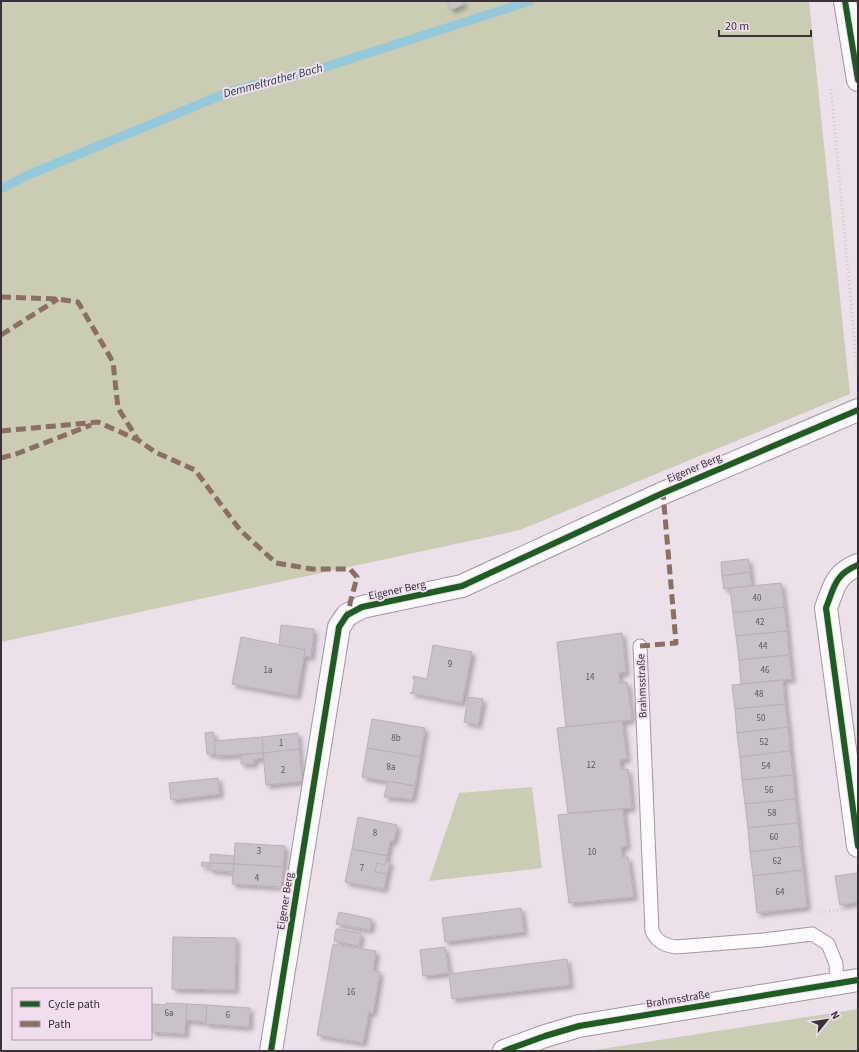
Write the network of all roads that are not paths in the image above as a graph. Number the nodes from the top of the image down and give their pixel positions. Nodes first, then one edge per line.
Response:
1 (845, 1) edge
2 (858, 80) edge
3 (858, 410) edge
4 (858, 565) edge
5 (640, 646) dead end
6 (858, 846) edge
7 (848, 982) edge
8 (271, 1051) edge
9 (504, 1051) edge

1 - 2 street
3 - 8 street, Eigener Berg
4 - 6 street
5 - 7 lane, Brahmsstraße
7 - 9 street, Brahmsstraße

